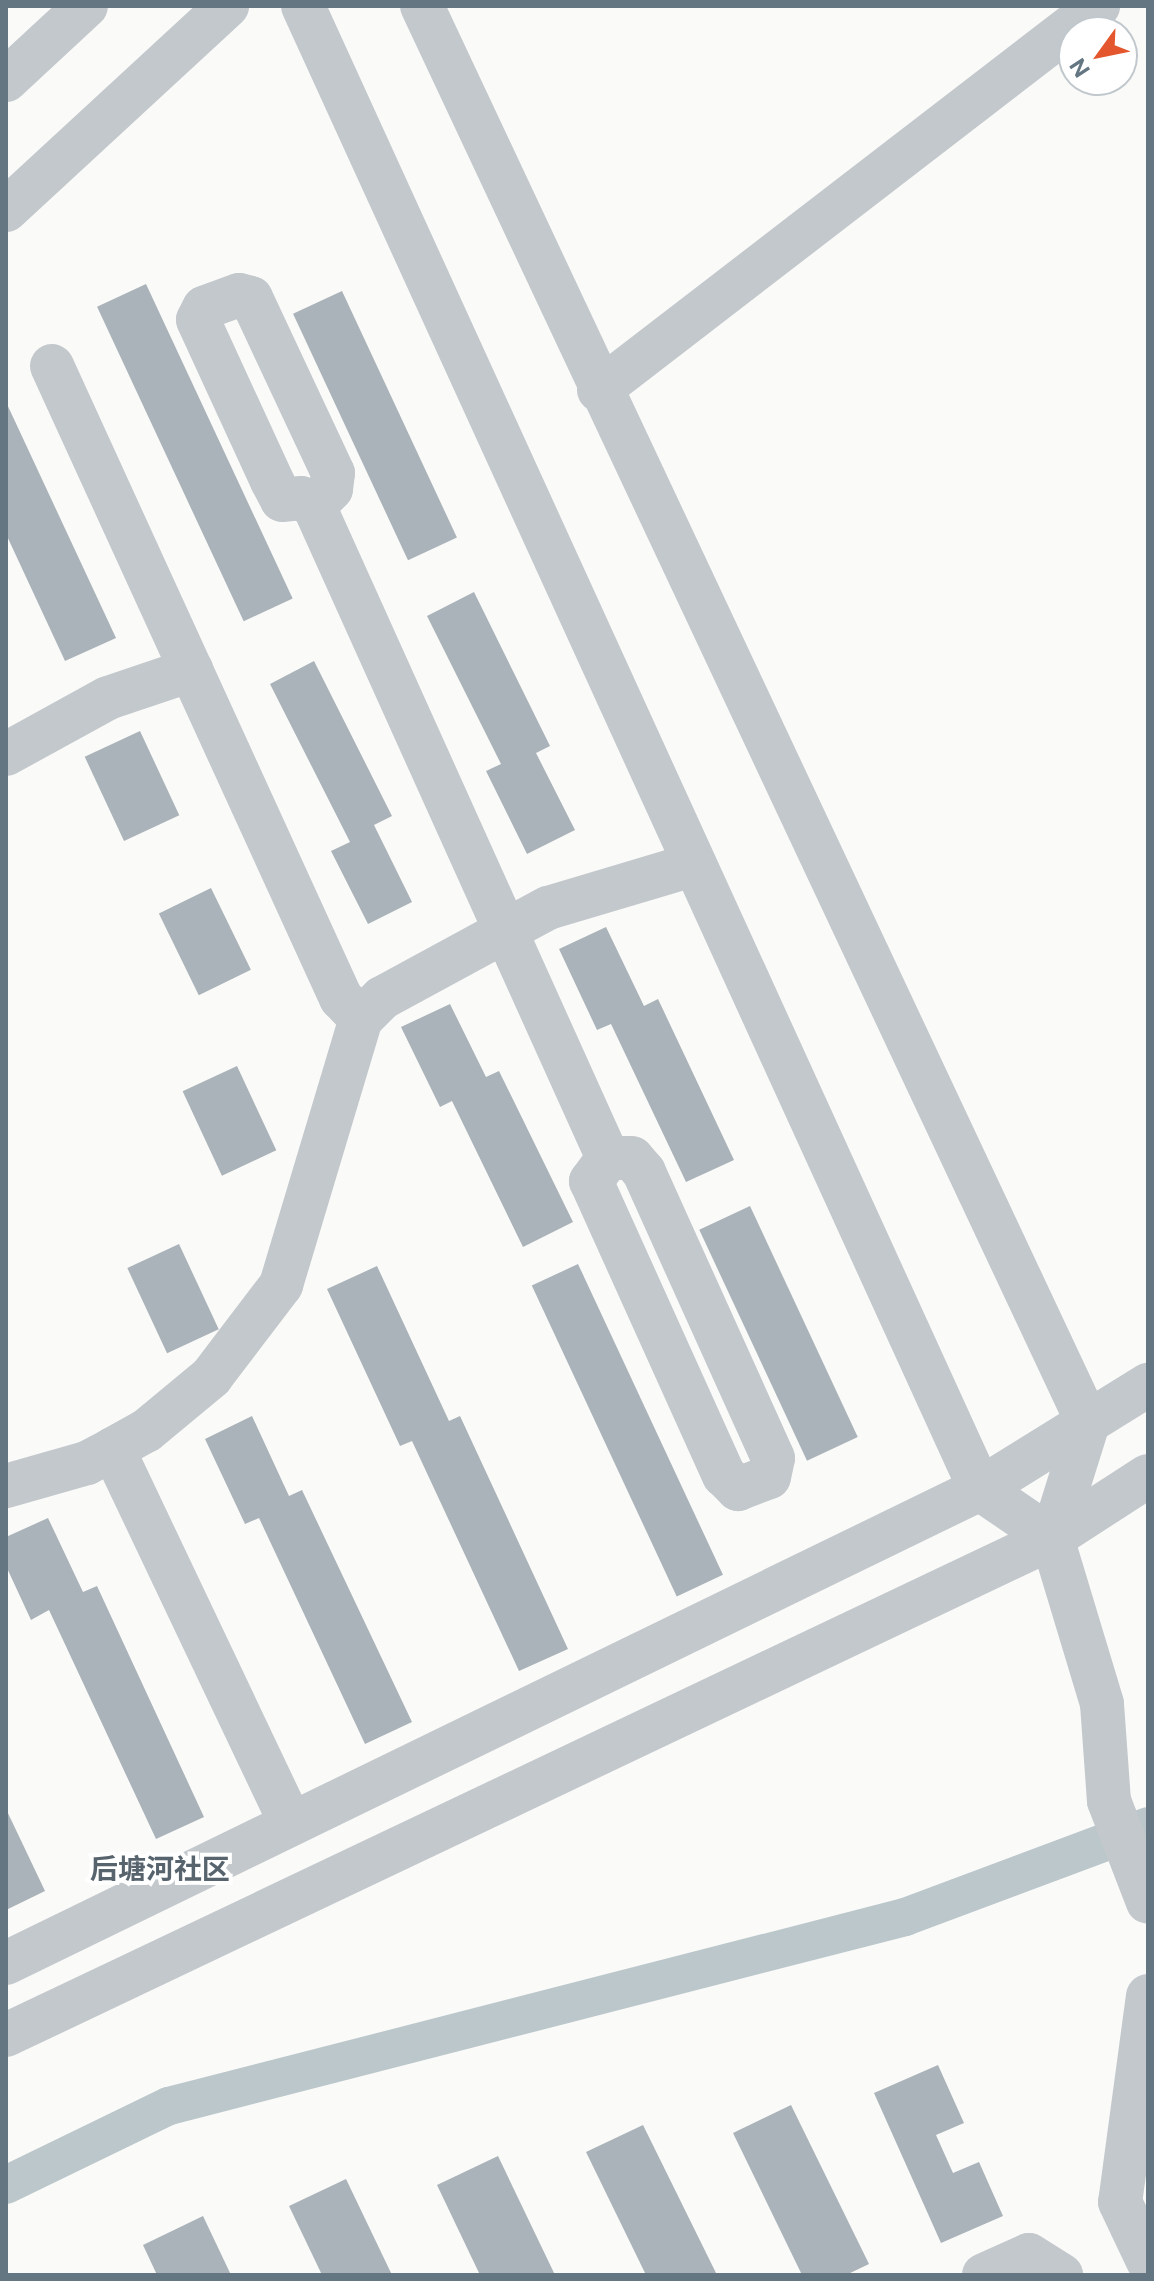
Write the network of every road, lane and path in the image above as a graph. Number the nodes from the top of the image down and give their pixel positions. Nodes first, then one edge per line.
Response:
1 (86, 6) edge
2 (227, 6) edge
3 (303, 6) edge
4 (422, 6) edge
5 (1098, 6) edge
6 (6, 80) edge
7 (6, 210) edge
8 (52, 366) dead end
9 (599, 390) junction
10 (314, 506) dead end
11 (191, 670) junction
12 (6, 754) edge
13 (692, 865) junction
14 (503, 930) junction
15 (361, 1019) junction
16 (608, 1158) junction
17 (1148, 1385) edge
18 (1088, 1423) junction
19 (113, 1449) junction
20 (1148, 1476) edge
21 (6, 1486) edge
22 (980, 1489) junction
23 (1052, 1538) junction
24 (291, 1824) junction
25 (1148, 1902) edge
26 (6, 1963) edge
27 (1148, 1996) edge
28 (6, 2035) edge
29 (1148, 2261) edge
30 (984, 2275) edge
31 (1061, 2275) edge

1 - 6 street
2 - 7 street
3 - 13 street
4 - 9 street
5 - 9 street
8 - 11 street
9 - 18 street
10 - 14 street
11 - 12 street
11 - 15 street
13 - 14 street
13 - 22 street
14 - 15 street
14 - 16 street
15 - 19 street
16 - 16 street
17 - 18 street
18 - 22 street
18 - 23 street
19 - 21 street
19 - 24 street
20 - 23 street
22 - 23 street
22 - 24 street
23 - 25 street
23 - 28 street
24 - 26 street
27 - 29 street
30 - 31 street

